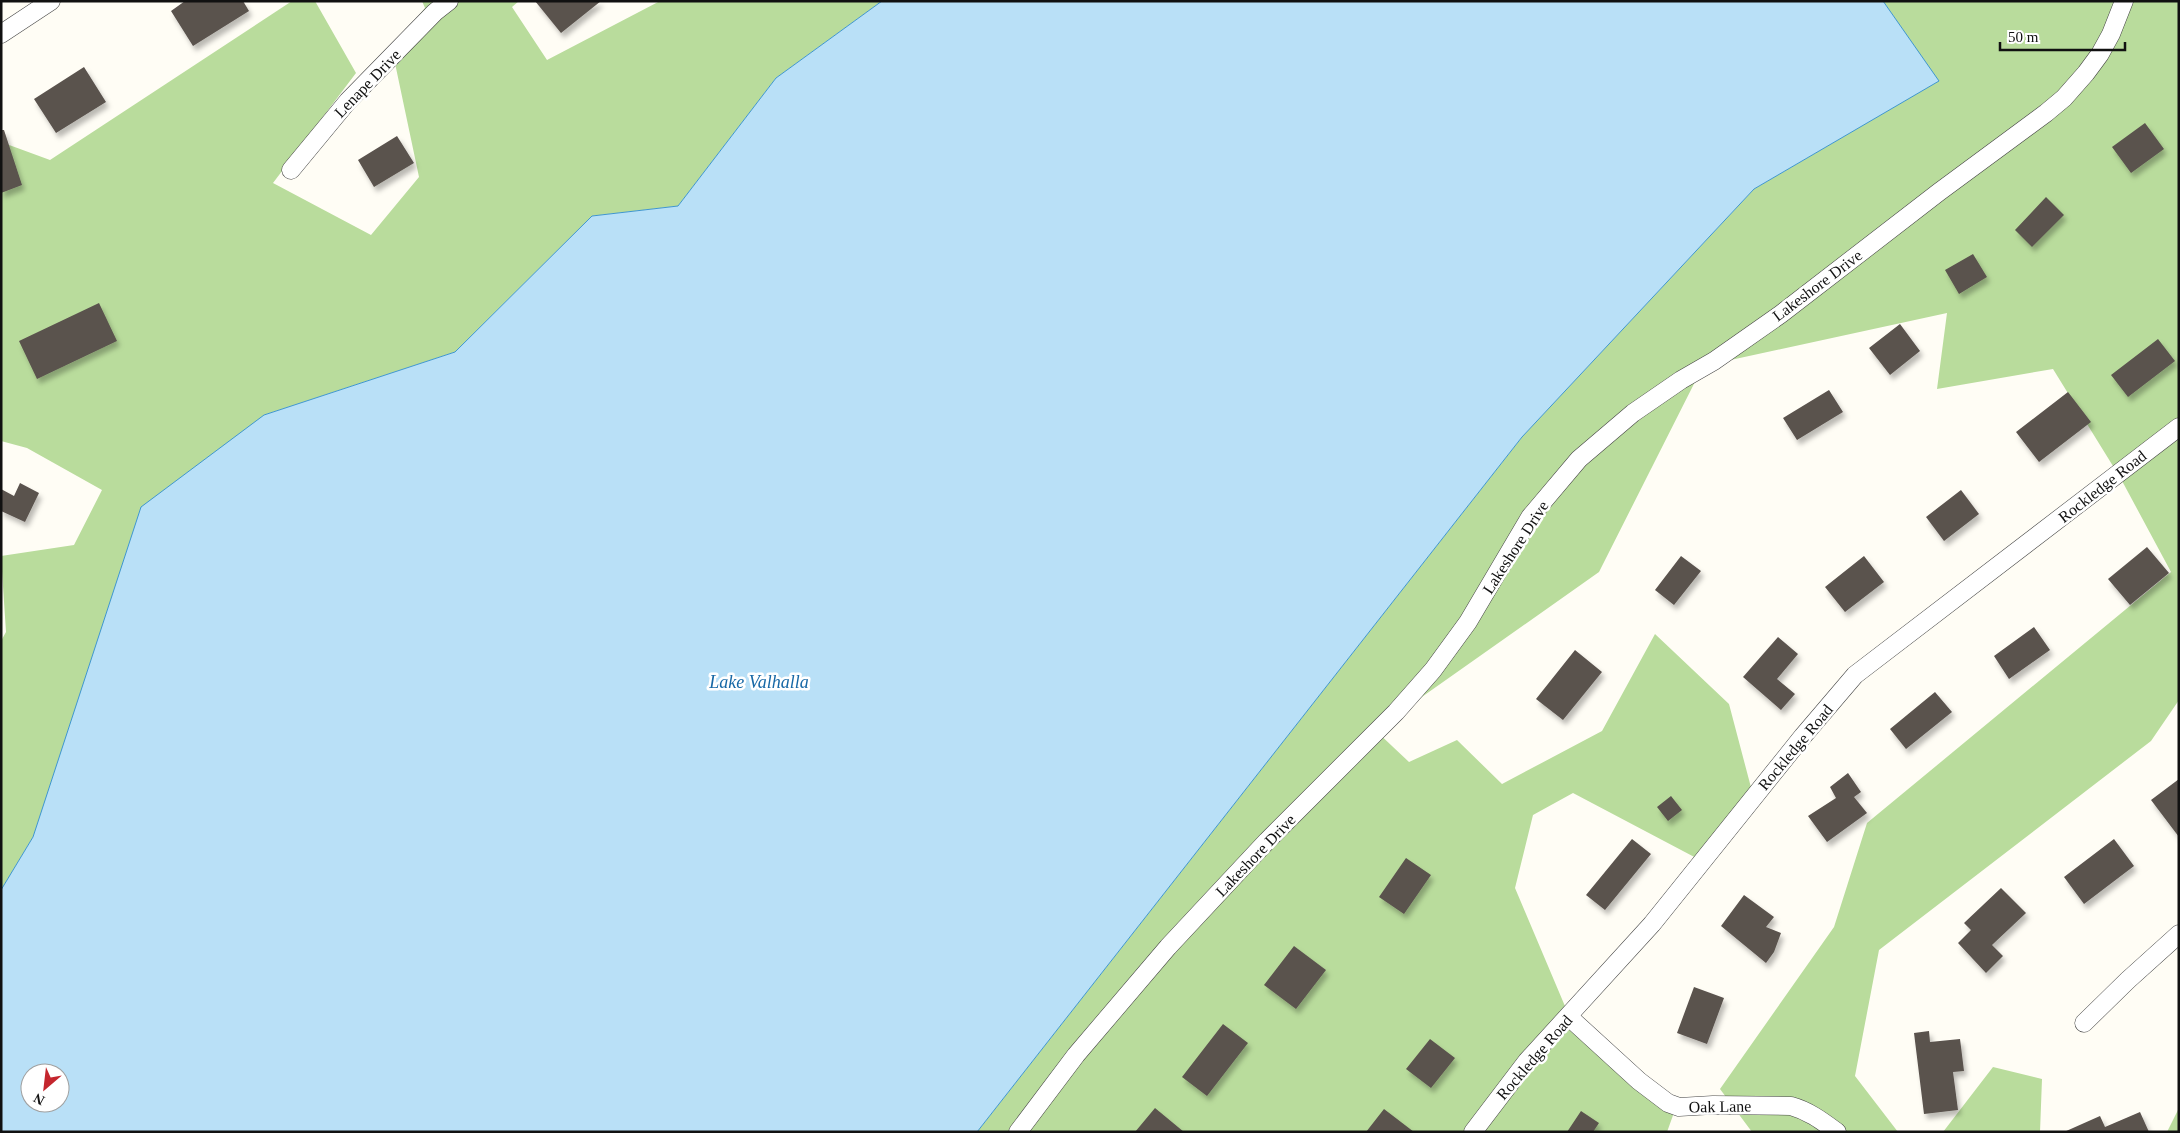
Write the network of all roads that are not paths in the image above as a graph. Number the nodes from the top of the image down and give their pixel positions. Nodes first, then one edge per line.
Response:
1 (51, 1) edge
2 (449, 1) edge
3 (2124, 1) edge
4 (1, 34) edge
5 (291, 170) dead end
6 (2179, 427) edge
7 (2179, 934) edge
8 (1568, 1016) junction
9 (2084, 1023) dead end
10 (1018, 1132) edge
11 (1473, 1132) edge
12 (1837, 1132) edge

1 - 4 street
2 - 5 street, Lenape Drive
3 - 10 street, Lakeshore Drive
6 - 8 street, Rockledge Road
7 - 9 street
8 - 11 street, Rockledge Road
8 - 12 street, Oak Lane

